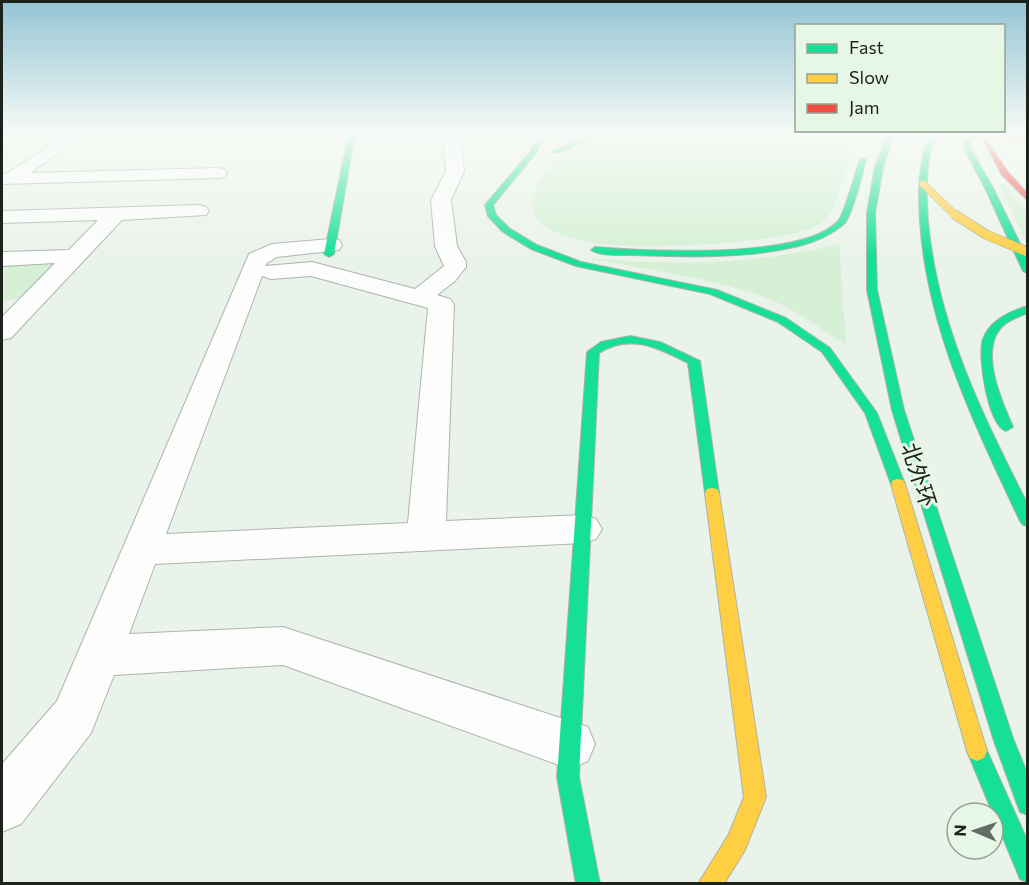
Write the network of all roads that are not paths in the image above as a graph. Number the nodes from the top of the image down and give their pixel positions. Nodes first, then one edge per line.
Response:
1 (183, 174) edge
2 (343, 174) edge
3 (453, 174) edge
4 (514, 174) edge
5 (859, 174) edge
6 (878, 174) edge
7 (923, 174) edge
8 (981, 174) edge
9 (1006, 174) edge
10 (4, 181) edge
11 (923, 183) junction
12 (1028, 199) edge
13 (199, 211) dead end
14 (116, 214) junction
15 (2, 217) edge
16 (585, 248) dead end
17 (330, 250) joint
18 (1028, 252) edge
19 (74, 256) junction
20 (2, 259) edge
21 (1028, 271) edge
22 (251, 273) junction
23 (419, 298) junction
24 (13, 307) edge
25 (1028, 309) edge
26 (2, 332) edge
27 (1014, 441) dead end
28 (1028, 521) edge
29 (583, 529) junction
30 (426, 537) junction
31 (141, 550) junction
32 (98, 656) junction
33 (570, 744) junction
34 (1028, 804) edge
35 (2, 805) edge
36 (1028, 871) edge
37 (588, 884) edge
38 (710, 884) edge

1 - 10 street
2 - 17 main road
3 - 23 street
4 - 36 main road
5 - 16 main road
6 - 34 main road, 北外环
7 - 11 main road
8 - 21 main road
9 - 12 main road
11 - 18 main road, bridge
11 - 28 main road
13 - 14 street
14 - 15 street
14 - 19 street
17 - 22 street
19 - 20 street
19 - 24 street
22 - 23 street
22 - 31 street
23 - 30 street
24 - 26 street
25 - 27 main road
29 - 30 street
29 - 33 main road
29 - 38 main road
30 - 31 street
31 - 32 street
32 - 33 street
32 - 35 street
33 - 37 main road

